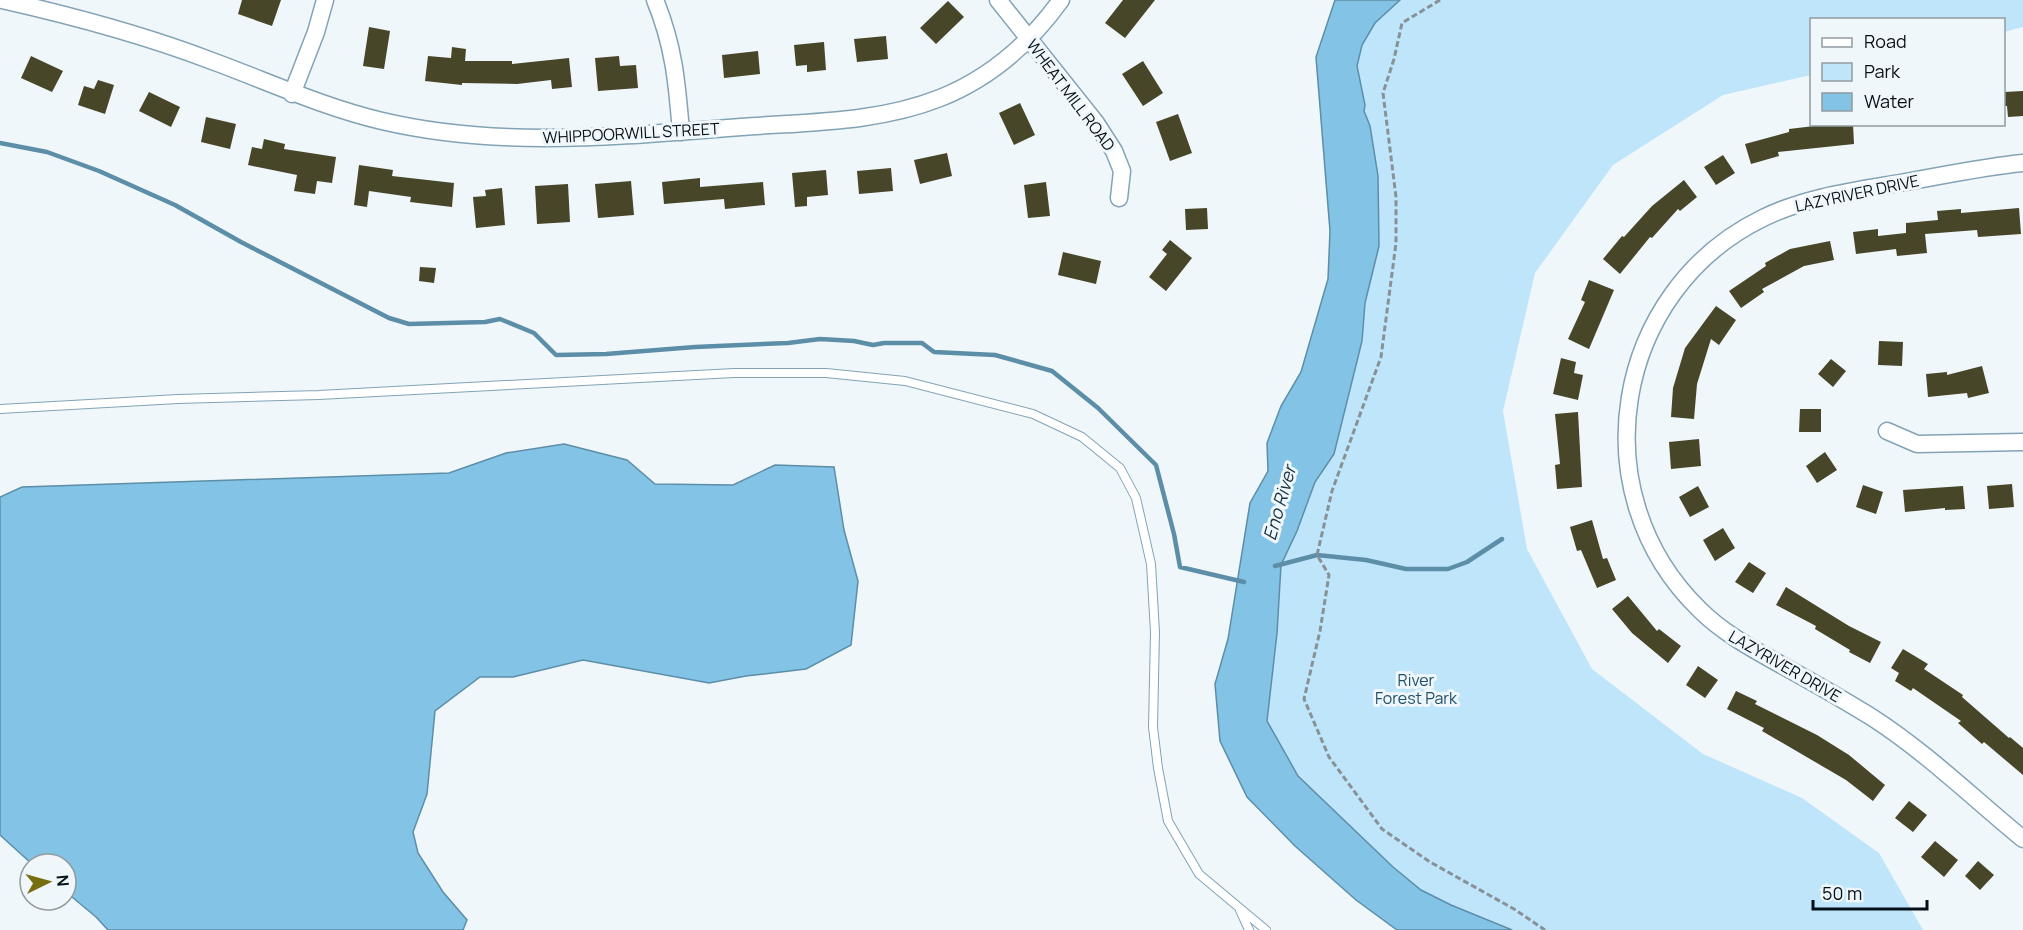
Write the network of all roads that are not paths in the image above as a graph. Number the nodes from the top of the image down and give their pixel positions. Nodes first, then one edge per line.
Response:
1 (2, 0) edge
2 (325, 0) edge
3 (655, 0) edge
4 (998, 0) edge
5 (1061, 0) edge
6 (1030, 38) junction
7 (292, 94) junction
8 (681, 132) junction
9 (2023, 163) edge
10 (1119, 198) dead end
11 (0, 409) edge
12 (1887, 431) dead end
13 (2023, 442) edge
14 (2023, 839) edge
15 (1238, 907) junction
16 (1249, 930) edge
17 (1266, 930) edge

1 - 7 street, WHIPPOORWILL STREET
2 - 7 street
3 - 8 street
4 - 6 street, WHEAT MILL ROAD
5 - 6 street, WHIPPOORWILL STREET
6 - 8 street, WHIPPOORWILL STREET
6 - 10 street, WHEAT MILL ROAD
7 - 8 street, WHIPPOORWILL STREET
9 - 14 street, LAZYRIVER DRIVE
11 - 15 lane
12 - 13 street
15 - 16 lane
15 - 17 lane

